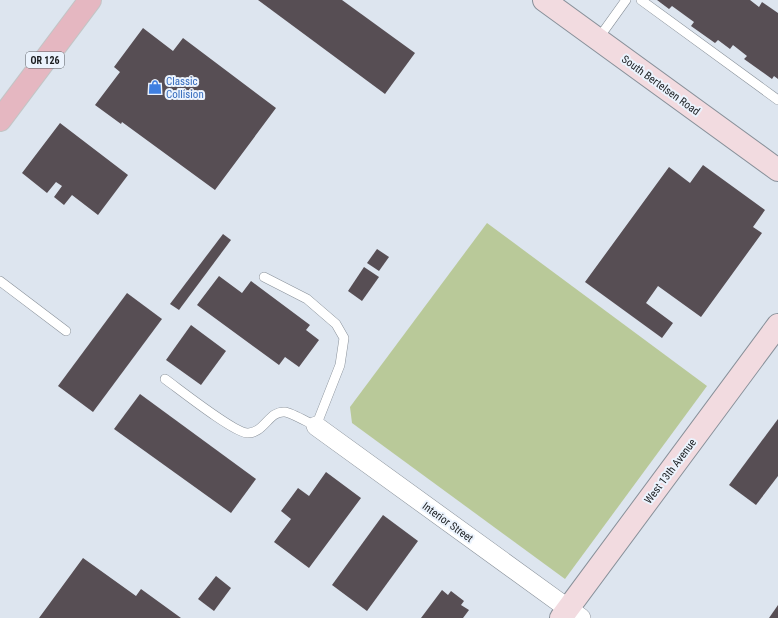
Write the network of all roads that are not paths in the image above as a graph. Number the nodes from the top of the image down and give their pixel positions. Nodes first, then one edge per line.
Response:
1 (90, 0) edge
2 (544, 0) edge
3 (626, 0) edge
4 (641, 0) edge
5 (598, 39) junction
6 (778, 100) edge
7 (0, 120) edge
8 (778, 170) edge
9 (264, 277) dead end
10 (0, 282) edge
11 (778, 325) edge
12 (66, 331) dead end
13 (165, 379) dead end
14 (316, 426) junction
15 (570, 615) edge

1 - 7 main road, OR 126
2 - 5 street, South Bertelsen Road
3 - 5 lane
4 - 6 lane
5 - 8 street, South Bertelsen Road
9 - 14 lane
10 - 12 lane
11 - 15 street, West 13th Avenue
13 - 14 lane
14 - 15 street, Interior Street

